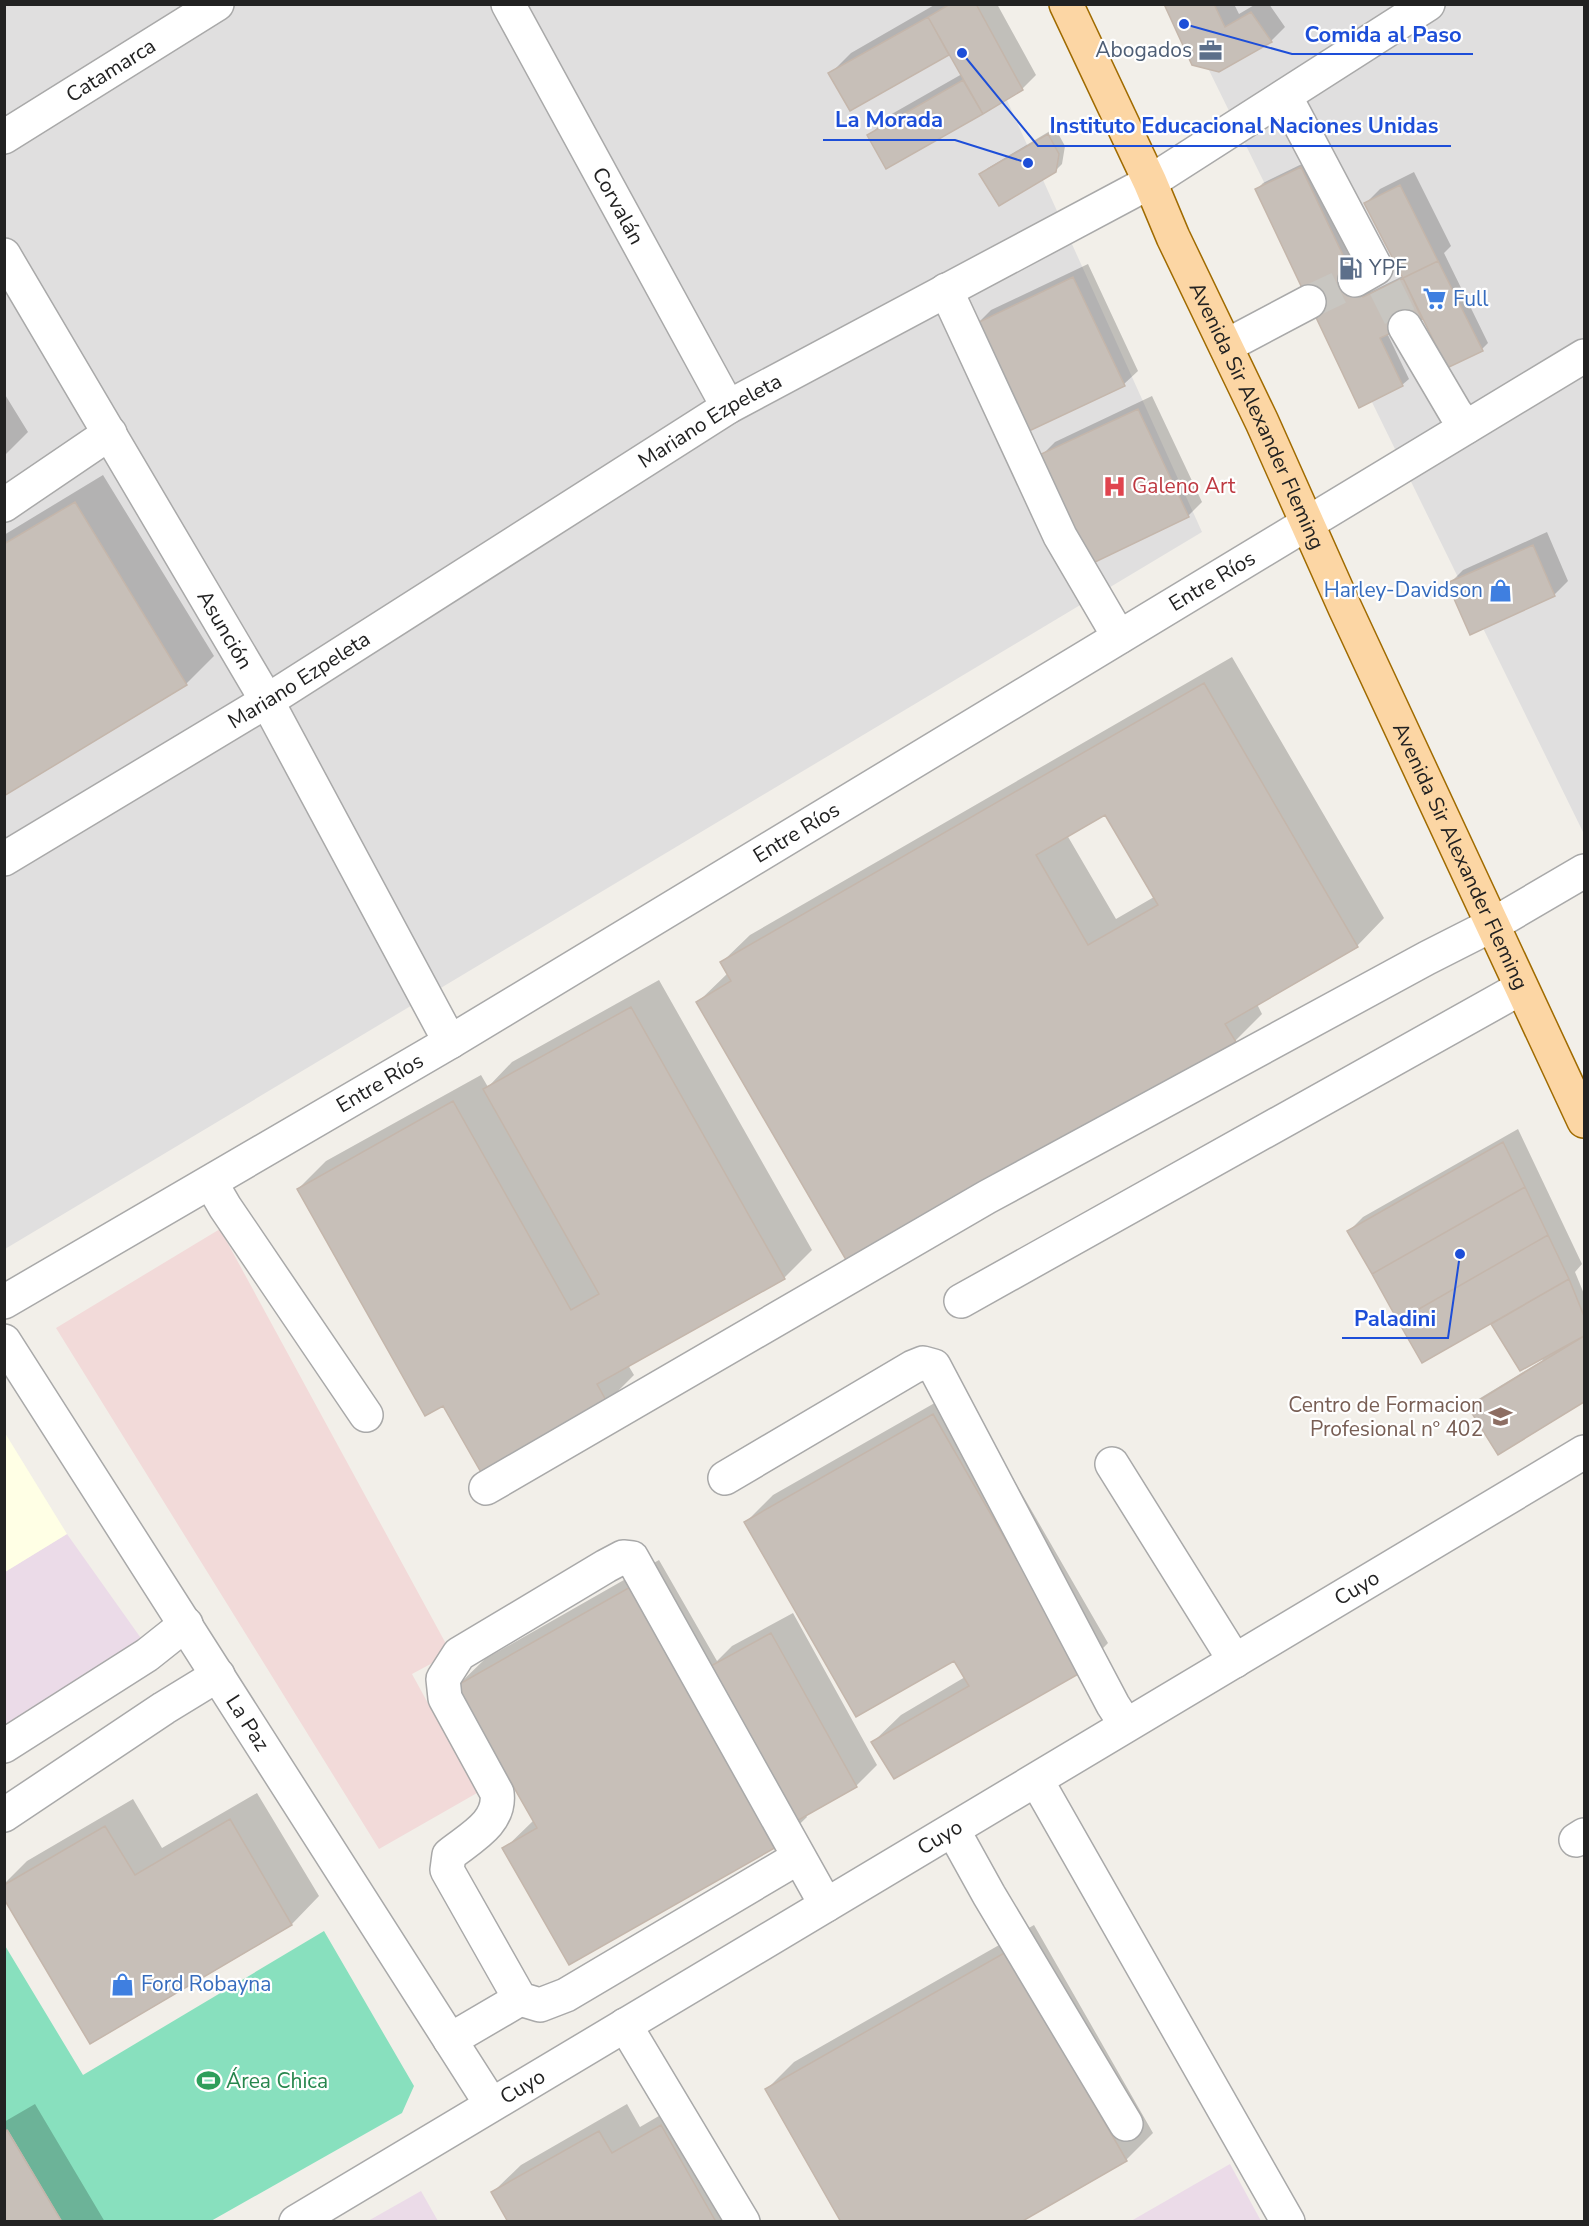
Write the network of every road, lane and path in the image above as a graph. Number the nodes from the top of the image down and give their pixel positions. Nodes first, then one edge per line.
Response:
1 (217, 4) edge
2 (508, 4) edge
3 (1066, 4) edge
4 (1428, 4) edge
5 (1285, 96) junction
6 (4, 137) edge
7 (1150, 182) junction
8 (4, 255) edge
9 (1372, 278) tunnel mouth
10 (946, 290) junction
11 (1309, 302) tunnel mouth
12 (1405, 327) tunnel mouth
13 (1226, 346) junction
14 (1584, 356) edge
15 (728, 407) junction
16 (1466, 427) junction
17 (110, 433) junction
18 (4, 505) edge
19 (1308, 522) junction
20 (1119, 637) junction
21 (267, 700) junction
22 (4, 860) edge
23 (1584, 872) edge
24 (1492, 925) junction
25 (1521, 988) junction
26 (450, 1042) junction
27 (1584, 1120) edge
28 (211, 1184) junction
29 (961, 1301) dead end
30 (4, 1302) edge
31 (4, 1341) edge
32 (366, 1415) dead end
33 (1584, 1452) edge
34 (1112, 1464) dead end
35 (725, 1478) dead end
36 (486, 1488) dead end
37 (186, 1624) junction
38 (1235, 1661) junction
39 (218, 1675) junction
40 (1126, 1725) junction
41 (4, 1746) edge
42 (1037, 1780) junction
43 (4, 1815) edge
44 (953, 1830) junction
45 (799, 1857) junction
46 (826, 1905) junction
47 (520, 2000) junction
48 (625, 2025) junction
49 (450, 2040) junction
50 (491, 2104) junction
51 (1126, 2124) dead end
52 (296, 2222) edge
53 (743, 2222) edge
54 (1288, 2222) edge

1 - 6 street, Catamarca
2 - 15 street, Corvalán
3 - 7 main road, Avenida Sir Alexander Fleming
4 - 5 street, Mariano Ezpeleta
5 - 7 street, Mariano Ezpeleta
5 - 9 street
7 - 10 street, Mariano Ezpeleta
7 - 13 main road, Avenida Sir Alexander Fleming
8 - 17 street, Asunción
10 - 15 street, Mariano Ezpeleta
10 - 20 street
11 - 13 street
12 - 16 street
13 - 19 main road, Avenida Sir Alexander Fleming
14 - 16 street, Entre Ríos
15 - 21 street, Mariano Ezpeleta
16 - 19 street, Entre Ríos
17 - 18 street
17 - 21 street, Asunción
19 - 20 street, Entre Ríos
19 - 24 main road, Avenida Sir Alexander Fleming
20 - 26 street, Entre Ríos
21 - 22 street, Mariano Ezpeleta
21 - 26 street, Asunción
23 - 24 street
24 - 25 main road, Avenida Sir Alexander Fleming
24 - 36 street
25 - 27 main road, Avenida Sir Alexander Fleming
25 - 29 street
26 - 28 street, Entre Ríos
28 - 30 street, Entre Ríos
28 - 32 street
31 - 37 street, La Paz
33 - 38 street, Cuyo
34 - 38 street
35 - 40 street
37 - 39 street, La Paz
37 - 41 street
38 - 40 street, Cuyo
39 - 43 street
39 - 49 street, La Paz
40 - 42 street, Cuyo
42 - 44 street, Cuyo
42 - 54 street
44 - 46 street, Cuyo
44 - 51 street
45 - 46 street
45 - 47 street
45 - 47 street
46 - 48 street, Cuyo
47 - 49 street
48 - 50 street, Cuyo
48 - 53 street
49 - 50 street, La Paz
50 - 52 street, Cuyo

